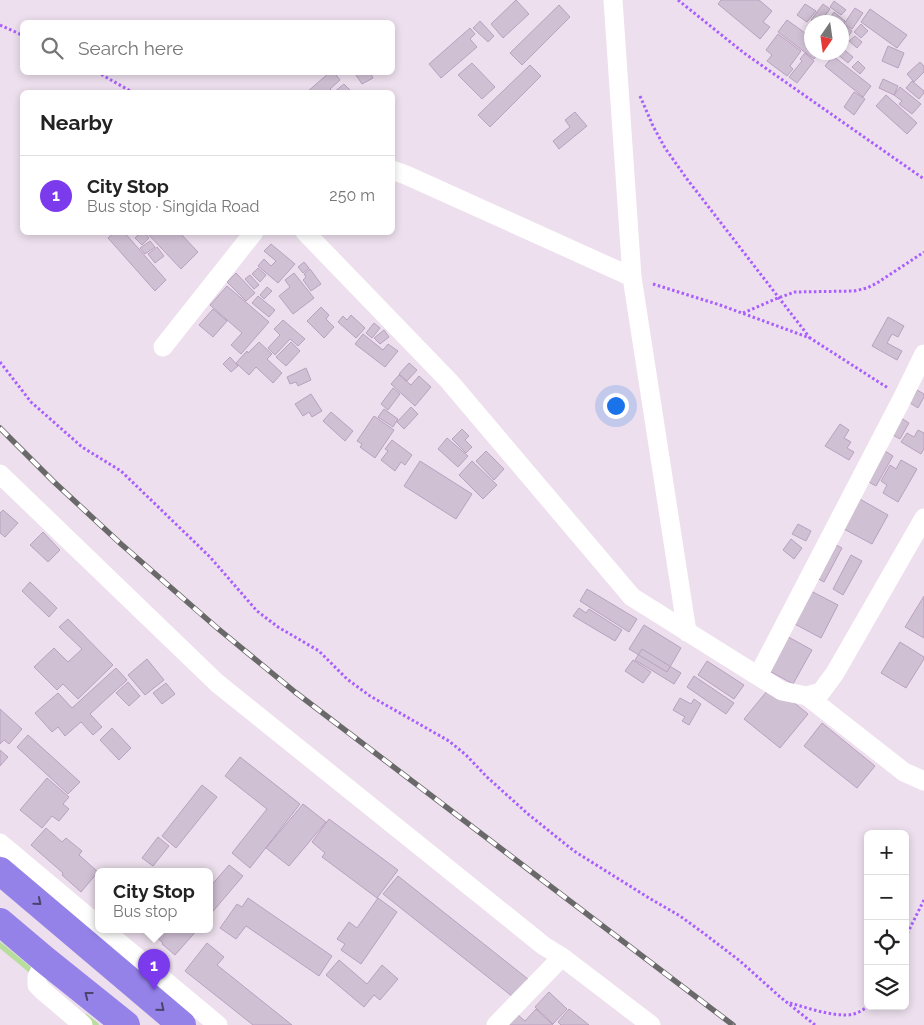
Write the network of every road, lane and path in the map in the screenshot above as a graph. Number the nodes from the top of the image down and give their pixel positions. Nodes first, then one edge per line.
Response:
1 (613, 0) edge
2 (678, 0) edge
3 (0, 25) edge
4 (20, 34) edge
5 (102, 75) edge
6 (636, 89) dead end
7 (128, 90) edge
8 (395, 171) edge
9 (924, 179) edge
10 (252, 235) edge
11 (308, 235) edge
12 (924, 252) edge
13 (632, 277) junction
14 (778, 298) junction
15 (743, 313) junction
16 (810, 338) junction
17 (163, 346) dead end
18 (924, 354) edge
19 (0, 362) edge
20 (903, 398) junction
21 (0, 474) edge
22 (924, 518) edge
23 (687, 632) junction
24 (758, 676) junction
25 (807, 696) junction
26 (924, 781) edge
27 (0, 843) edge
28 (0, 871) edge
29 (924, 900) edge
30 (0, 922) edge
31 (95, 923) edge
32 (909, 930) edge
33 (108, 933) edge
34 (562, 958) junction
35 (45, 960) junction
36 (787, 1002) junction
37 (864, 1009) edge
38 (83, 1025) edge
39 (126, 1025) edge
40 (182, 1025) edge
41 (218, 1025) edge
42 (496, 1025) edge
43 (651, 1025) edge
44 (815, 1025) edge

1 - 13 street
2 - 9 path
3 - 4 path
5 - 7 path
6 - 14 path
8 - 13 street
10 - 17 street
11 - 23 street
12 - 14 path
13 - 15 path
13 - 23 street
14 - 15 path
14 - 16 path
15 - 16 path
16 - 20 path
18 - 20 street
19 - 36 path
20 - 24 street
21 - 34 street
22 - 25 street
23 - 24 street
24 - 25 street
25 - 26 street
27 - 31 street
28 -> 40 highway
29 - 32 path
30 - 35 highway
33 - 41 street
34 - 42 street
34 - 43 street
35 - 38 street
39 -> 35 highway
36 - 37 path
36 - 44 path

